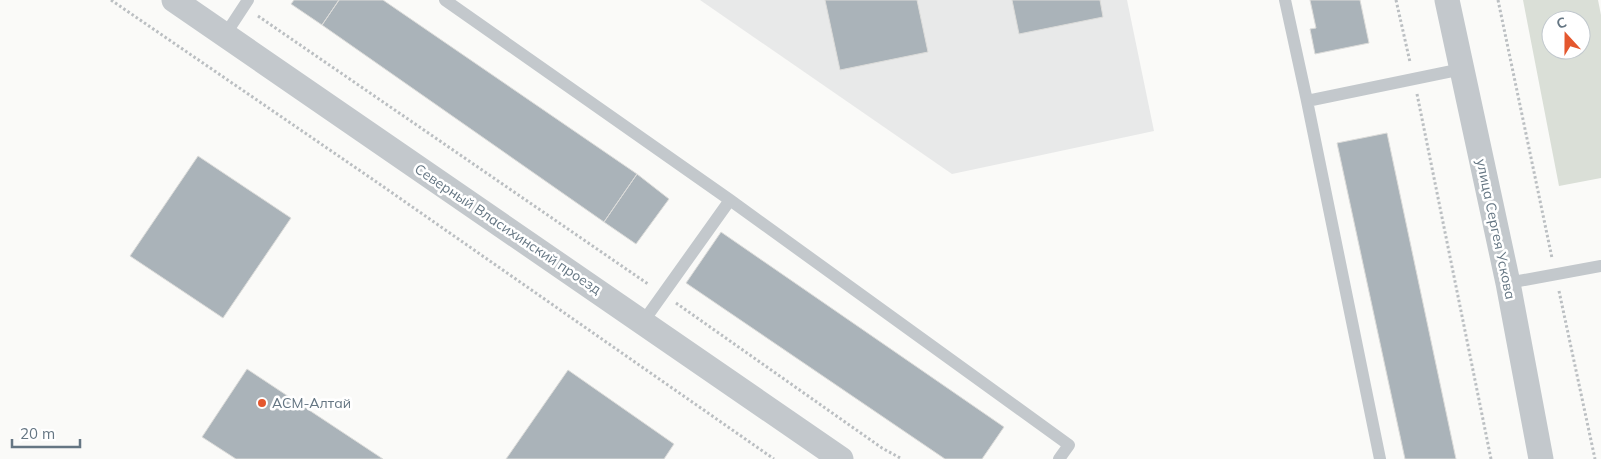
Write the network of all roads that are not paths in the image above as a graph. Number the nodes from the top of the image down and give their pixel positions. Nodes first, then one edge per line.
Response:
1 (174, 0) edge
2 (445, 0) edge
3 (1285, 0) edge
4 (1446, 0) edge
5 (245, 3) edge
6 (224, 34) junction
7 (1462, 69) junction
8 (1307, 101) junction
9 (730, 200) junction
10 (1601, 266) edge
11 (1508, 283) junction
12 (643, 322) junction
13 (840, 459) edge
14 (1059, 459) edge
15 (1380, 459) edge
16 (1541, 459) edge

1 - 6 street, Северный Власихинский проезд
2 - 9 lane
3 - 8 lane
4 - 7 street, улица Сергея Ускова
5 - 6 lane
6 - 12 street, Северный Власихинский проезд
7 - 8 lane
7 - 11 street, улица Сергея Ускова
8 - 15 lane
9 - 12 lane
9 - 14 lane
10 - 11 lane
11 - 16 street, улица Сергея Ускова
12 - 13 street, Северный Власихинский проезд

